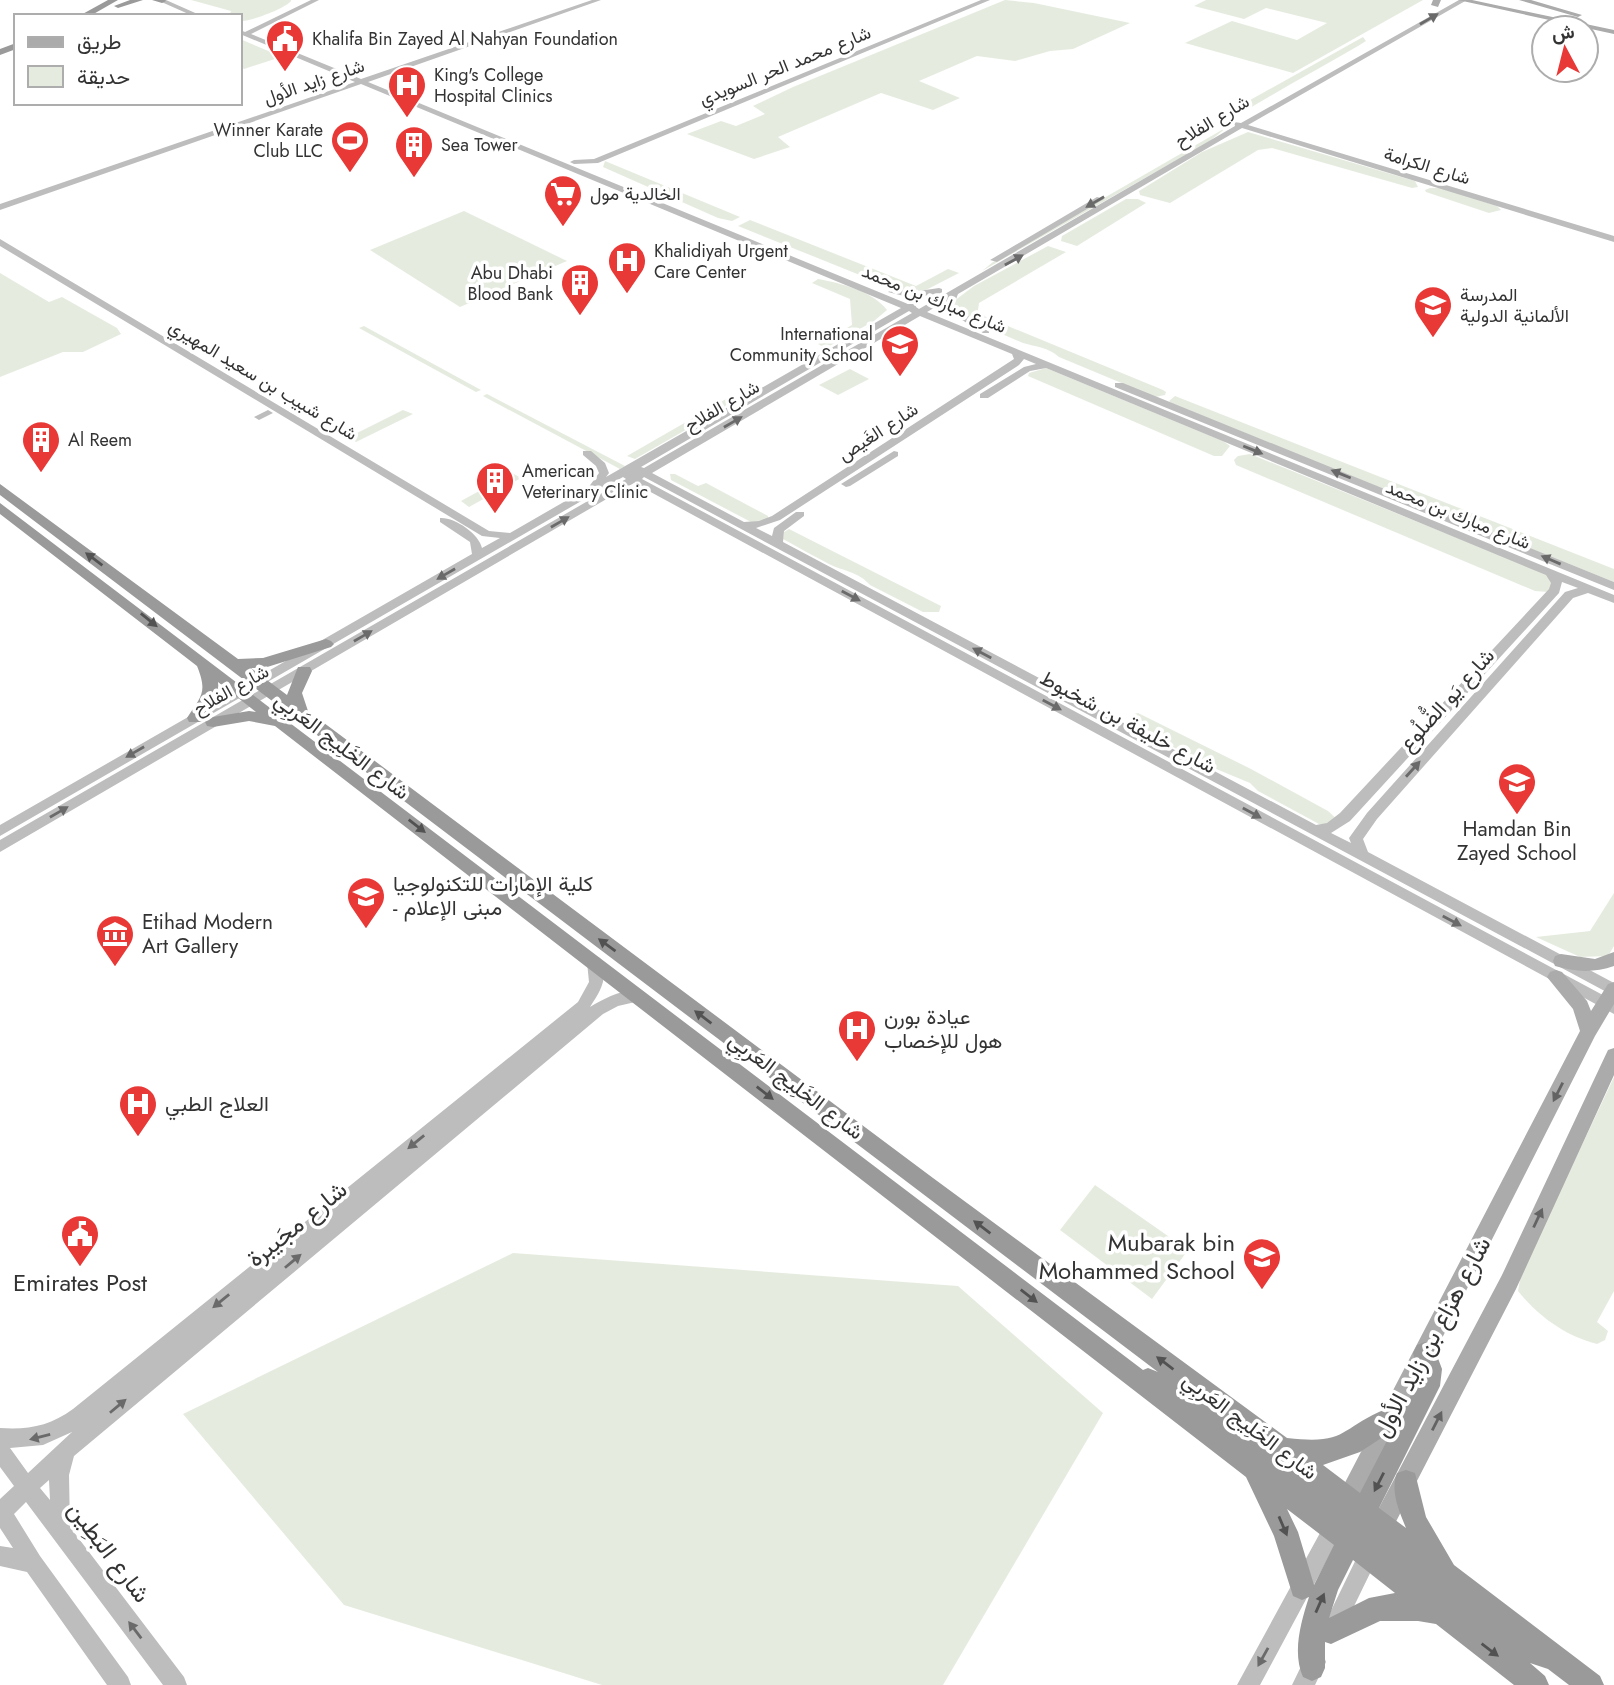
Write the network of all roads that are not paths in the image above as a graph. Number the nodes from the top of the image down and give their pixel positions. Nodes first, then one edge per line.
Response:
1 (128, 0) edge
2 (139, 0) edge
3 (159, 0) edge
4 (176, 0) edge
5 (305, 0) edge
6 (316, 0) edge
7 (585, 0) edge
8 (598, 0) edge
9 (987, 0) edge
10 (1463, 0) edge
11 (1475, 0) edge
12 (1510, 0) edge
13 (118, 2) edge
14 (1436, 2) edge
15 (1526, 2) edge
16 (1446, 4) edge
17 (1489, 6) junction
18 (201, 13) edge
19 (1521, 13) junction
20 (88, 14) edge
21 (100, 14) edge
22 (1614, 24) edge
23 (244, 29) edge
24 (1614, 32) edge
25 (386, 71) junction
26 (335, 72) junction
27 (360, 76) junction
28 (336, 88) junction
29 (391, 88) junction
30 (376, 89) junction
31 (1263, 114) junction
32 (1241, 122) junction
33 (1272, 132) junction
34 (1228, 135) junction
35 (595, 166) junction
36 (0, 200) edge
37 (0, 207) edge
38 (1614, 234) edge
39 (1614, 239) edge
40 (0, 242) edge
41 (0, 251) edge
42 (939, 291) junction
43 (893, 292) junction
44 (954, 293) junction
45 (880, 296) junction
46 (919, 308) junction
47 (941, 321) junction
48 (894, 322) junction
49 (986, 331) junction
50 (1016, 352) junction
51 (1048, 365) junction
52 (587, 453) dead end
53 (674, 456) junction
54 (350, 458) junction
55 (633, 473) junction
56 (0, 488) edge
57 (590, 490) junction
58 (668, 491) junction
59 (603, 497) junction
60 (0, 507) edge
61 (743, 525) junction
62 (512, 536) junction
63 (778, 543) junction
64 (478, 555) junction
65 (1550, 572) junction
66 (1614, 586) edge
67 (1590, 589) junction
68 (1614, 600) edge
69 (326, 644) junction
70 (232, 664) junction
71 (204, 665) junction
72 (304, 671) junction
73 (263, 687) junction
74 (247, 696) junction
75 (195, 718) junction
76 (293, 720) junction
77 (213, 722) junction
78 (1374, 786) junction
79 (1369, 821) junction
80 (1315, 830) junction
81 (0, 831) edge
82 (0, 847) edge
83 (1362, 855) junction
84 (1614, 959) edge
85 (594, 962) junction
86 (1559, 969) junction
87 (639, 996) junction
88 (1612, 996) edge
89 (1588, 1031) junction
90 (1613, 1057) edge
91 (1425, 1353) junction
92 (1131, 1375) junction
93 (1387, 1421) junction
94 (0, 1438) edge
95 (1279, 1447) junction
96 (66, 1450) junction
97 (0, 1451) edge
98 (1252, 1470) junction
99 (1406, 1482) junction
100 (27, 1487) junction
101 (1, 1512) edge
102 (1358, 1527) junction
103 (60, 1530) junction
104 (0, 1556) edge
105 (33, 1563) junction
106 (1450, 1577) junction
107 (1301, 1587) junction
108 (1444, 1615) junction
109 (1331, 1631) junction
110 (1553, 1656) junction
111 (1307, 1676) edge
112 (120, 1685) edge
113 (176, 1685) edge
114 (1248, 1685) edge
115 (1536, 1685) edge
116 (1591, 1685) edge

1 - 13 highway
2 - 13 highway
3 - 18 main road
4 - 18 main road
5 - 23 main road
6 - 23 main road
7 - 25 main road, شارع زايد الأول
8 - 25 main road, شارع زايد الأول
9 - 35 main road, شارع محمد الحر السويدي
10 - 16 main road, شارع الفلاح
10 - 17 main road
11 - 17 main road
12 - 15 main road
13 - 20 highway
13 - 21 highway
14 - 16 main road, شارع الفلاح
14 - 32 main road, شارع الفلاح
15 - 19 main road
15 - 22 main road
16 - 17 main road
31 -> 16 main road, شارع الفلاح
17 - 19 main road
19 - 24 main road
23 - 26 main road, شارع مبارك بن محمد
23 - 27 main road, شارع مبارك بن محمد
25 - 27 main road, شارع زايد الأول
25 - 29 main road
26 - 27 main road, شارع مبارك بن محمد
26 - 28 main road
27 - 28 main road, شارع زايد الأول
27 - 29 main road, شارع مبارك بن محمد
27 - 30 main road, شارع مبارك بن محمد
28 - 30 main road
28 - 36 main road, شارع زايد الأول
28 - 37 main road, شارع زايد الأول
29 - 35 main road, شارع مبارك بن محمد
30 - 45 main road, شارع مبارك بن محمد
31 - 32 main road, شارع الفلاح
31 - 33 main road
32 - 33 main road, شارع الكرامة
32 - 34 main road, شارع الفلاح
32 -> 42 main road, شارع الفلاح
33 - 34 main road
33 - 38 main road, شارع الكرامة
33 - 39 main road, شارع الكرامة
44 -> 34 main road, شارع الفلاح
35 - 43 main road, شارع مبارك بن محمد
40 - 54 main road, شارع شبيب بن سعيد المهيري
41 - 54 main road, شارع شبيب بن سعيد المهيري
42 - 43 main road
42 - 46 main road, شارع الفلاح
43 - 46 main road, شارع مبارك بن محمد
44 - 46 main road, شارع الفلاح
44 - 49 main road
45 - 46 main road, شارع مبارك بن محمد
45 - 48 main road
46 - 47 main road, شارع مبارك بن محمد
46 - 48 main road, شارع الفلاح
46 - 49 main road, شارع مبارك بن محمد
47 - 48 main road
47 - 50 main road, شارع مبارك بن محمد
53 -> 48 main road, شارع الفلاح
48 - 55 main road, شارع الفلاح
66 -> 49 main road, شارع مبارك بن محمد
50 - 51 main road, شارع مبارك بن محمد
50 - 61 main road, شارع الغَيص
51 - 63 main road, شارع الغَيص
51 -> 65 main road, شارع مبارك بن محمد
52 - 57 main road
53 - 55 main road, شارع الفلاح
53 - 58 main road
54 - 62 main road, شارع شبيب بن سعيد المهيري
54 - 64 main road, شارع شبيب بن سعيد المهيري
55 - 57 main road, شارع الفلاح
55 - 58 main road, شارع خليفة بن شخبوط
55 - 59 main road, شارع الفلاح
70 -> 56 highway, شارع الخَلِيج العَربِي
57 - 62 main road, شارع الفلاح
58 - 59 main road
58 - 61 main road, شارع خليفة بن شخبوط
58 -> 86 main road, شارع خليفة بن شخبوط
72 -> 59 main road, شارع الفلاح
60 -> 71 highway, شارع الخَلِيج العَربِي
61 - 63 main road, شارع خليفة بن شخبوط
62 - 64 main road, شارع الفلاح
80 -> 63 main road, شارع خليفة بن شخبوط
64 -> 69 main road, شارع الفلاح
65 - 67 main road, شارع مبارك بن محمد
65 - 78 main road, شارع يَو الضُّلُوع
67 - 68 main road, شارع مبارك بن محمد
79 -> 67 main road, شارع يَو الضُّلُوع
69 - 70 highway
69 - 73 main road, شارع الفلاح
70 - 73 highway, شارع الخَلِيج العَربِي
71 - 74 highway, شارع الخَلِيج العَربِي
71 - 75 highway
72 - 73 main road, شارع الفلاح
72 - 76 highway
73 - 74 main road, شارع الفلاح
73 - 76 highway, شارع الخَلِيج العَربِي
74 - 75 main road, شارع الفلاح
74 - 76 highway, شارع الخَلِيج العَربِي
74 - 77 main road, شارع الفلاح
75 -> 81 main road, شارع الفلاح
76 - 77 highway
76 -> 85 highway, شارع الخَلِيج العَربِي
95 -> 76 highway, شارع الخَلِيج العَربِي
82 -> 77 main road, شارع الفلاح
78 - 79 main road
78 - 80 main road, شارع يَو الضُّلُوع
79 - 83 main road, شارع يَو الضُّلُوع
80 - 83 main road, شارع خليفة بن شخبوط
83 - 86 main road, شارع خليفة بن شخبوط
84 - 86 main road
85 - 87 highway, شارع الخَلِيج العَربِي
85 -> 94 main road, شارع مجَيبرة
86 - 88 main road, شارع خليفة بن شخبوط
86 - 89 main road
87 -> 92 highway, شارع الخَلِيج العَربِي
96 -> 87 main road, شارع مجَيبرة
88 - 89 main road, شارع هزاع بن زايد الأول
89 -> 91 main road, شارع هزاع بن زايد الأول
99 -> 90 main road, شارع هزاع بن زايد الأول
91 - 93 main road, شارع هزاع بن زايد الأول
91 -> 102 highway
92 - 98 highway, شارع الخَلِيج العَربِي
92 - 102 highway
93 - 95 highway
93 - 102 main road, شارع هزاع بن زايد الأول
95 - 102 highway, شارع الخَلِيج العَربِي
96 - 100 main road, شارع مجَيبرة
96 - 103 main road
97 - 100 main road, شارع البَطِين
98 - 102 highway, شارع الخَلِيج العَربِي
98 -> 107 highway
99 - 102 main road, شارع هزاع بن زايد الأول
99 - 106 highway
100 - 101 main road, شارع مجَيبرة
100 - 103 main road, شارع البَطِين
101 - 105 main road
102 - 106 highway, شارع الخَلِيج العَربِي
102 - 107 main road, شارع هزاع بن زايد الأول
102 - 108 highway, شارع الخَلِيج العَربِي
102 - 109 main road, شارع هزاع بن زايد الأول
102 - 110 highway
111 -> 102 highway
113 -> 103 main road, شارع البَطِين
104 - 105 main road
105 - 112 main road
106 - 110 highway, شارع الخَلِيج العَربِي
107 -> 114 main road, شارع هزاع بن زايد الأول
108 - 109 highway
108 -> 115 highway, شارع الخَلِيج العَربِي
109 - 111 main road, شارع هزاع بن زايد الأول
110 - 116 highway, شارع الخَلِيج العَربِي

